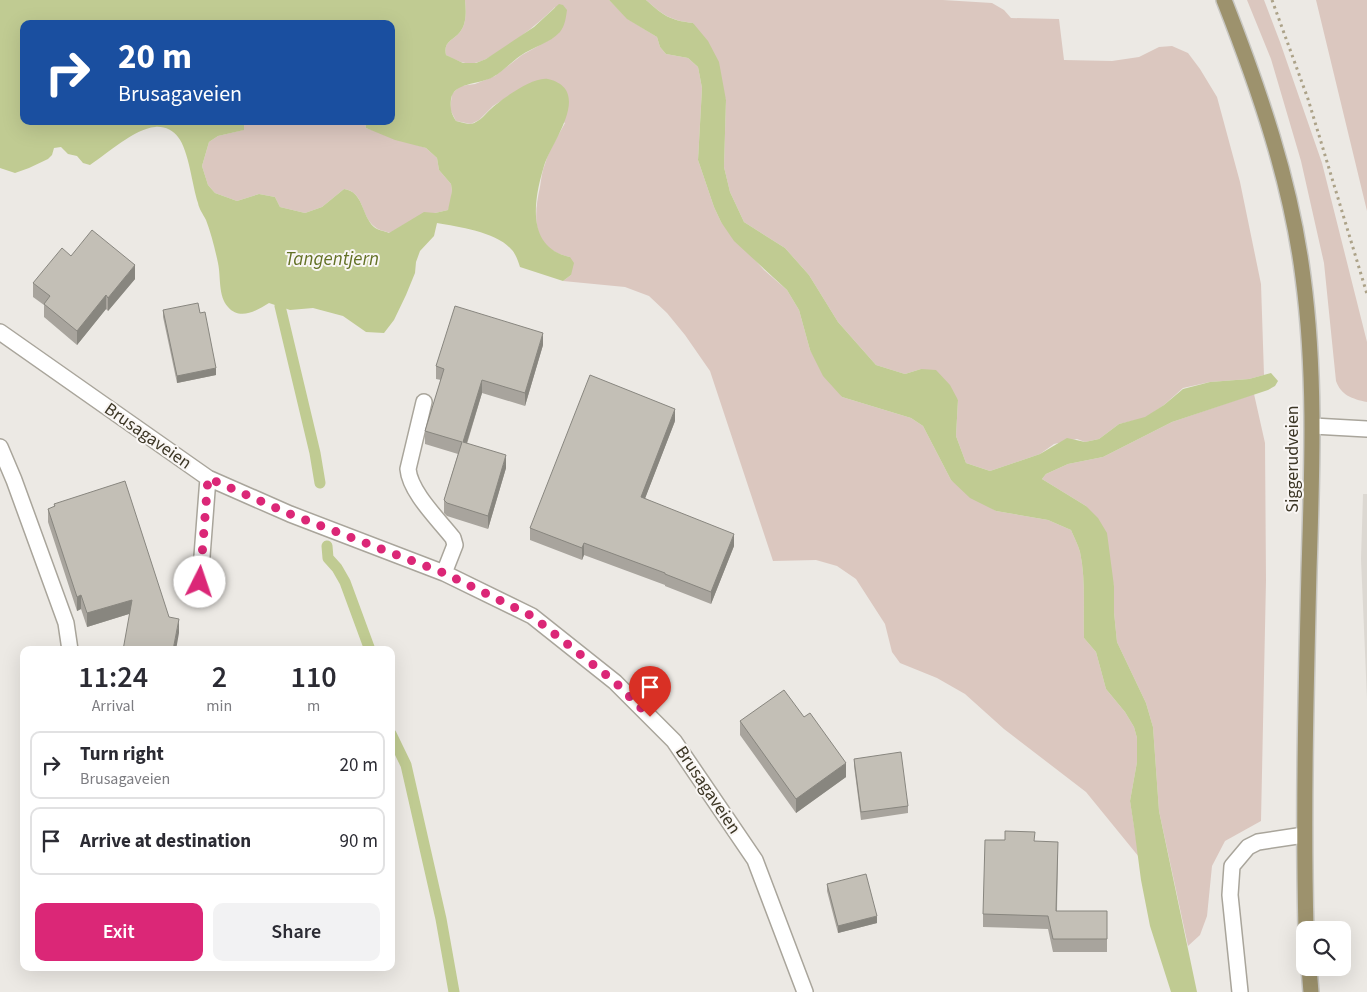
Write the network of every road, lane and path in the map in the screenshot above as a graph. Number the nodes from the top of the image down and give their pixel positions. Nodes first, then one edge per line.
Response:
1 (1224, 0) edge
2 (1272, 0) edge
3 (1367, 294) edge
4 (0, 332) edge
5 (424, 402) dead end
6 (1312, 426) junction
7 (1367, 428) edge
8 (0, 447) edge
9 (208, 478) junction
10 (444, 573) junction
11 (200, 582) dead end
12 (69, 646) edge
13 (1304, 835) junction
14 (1306, 921) edge
15 (1310, 976) edge
16 (806, 992) edge
17 (1240, 992) edge
18 (1312, 992) edge

1 - 6 main road, Siggerudveien
2 - 3 path
4 - 9 street, Brusagaveien
5 - 10 street
6 - 7 street
6 - 13 main road, Siggerudveien
8 - 12 street
9 - 10 street, Brusagaveien
9 - 11 street
10 - 16 street, Brusagaveien
13 - 14 main road, Siggerudveien
13 - 17 street
15 - 18 main road

